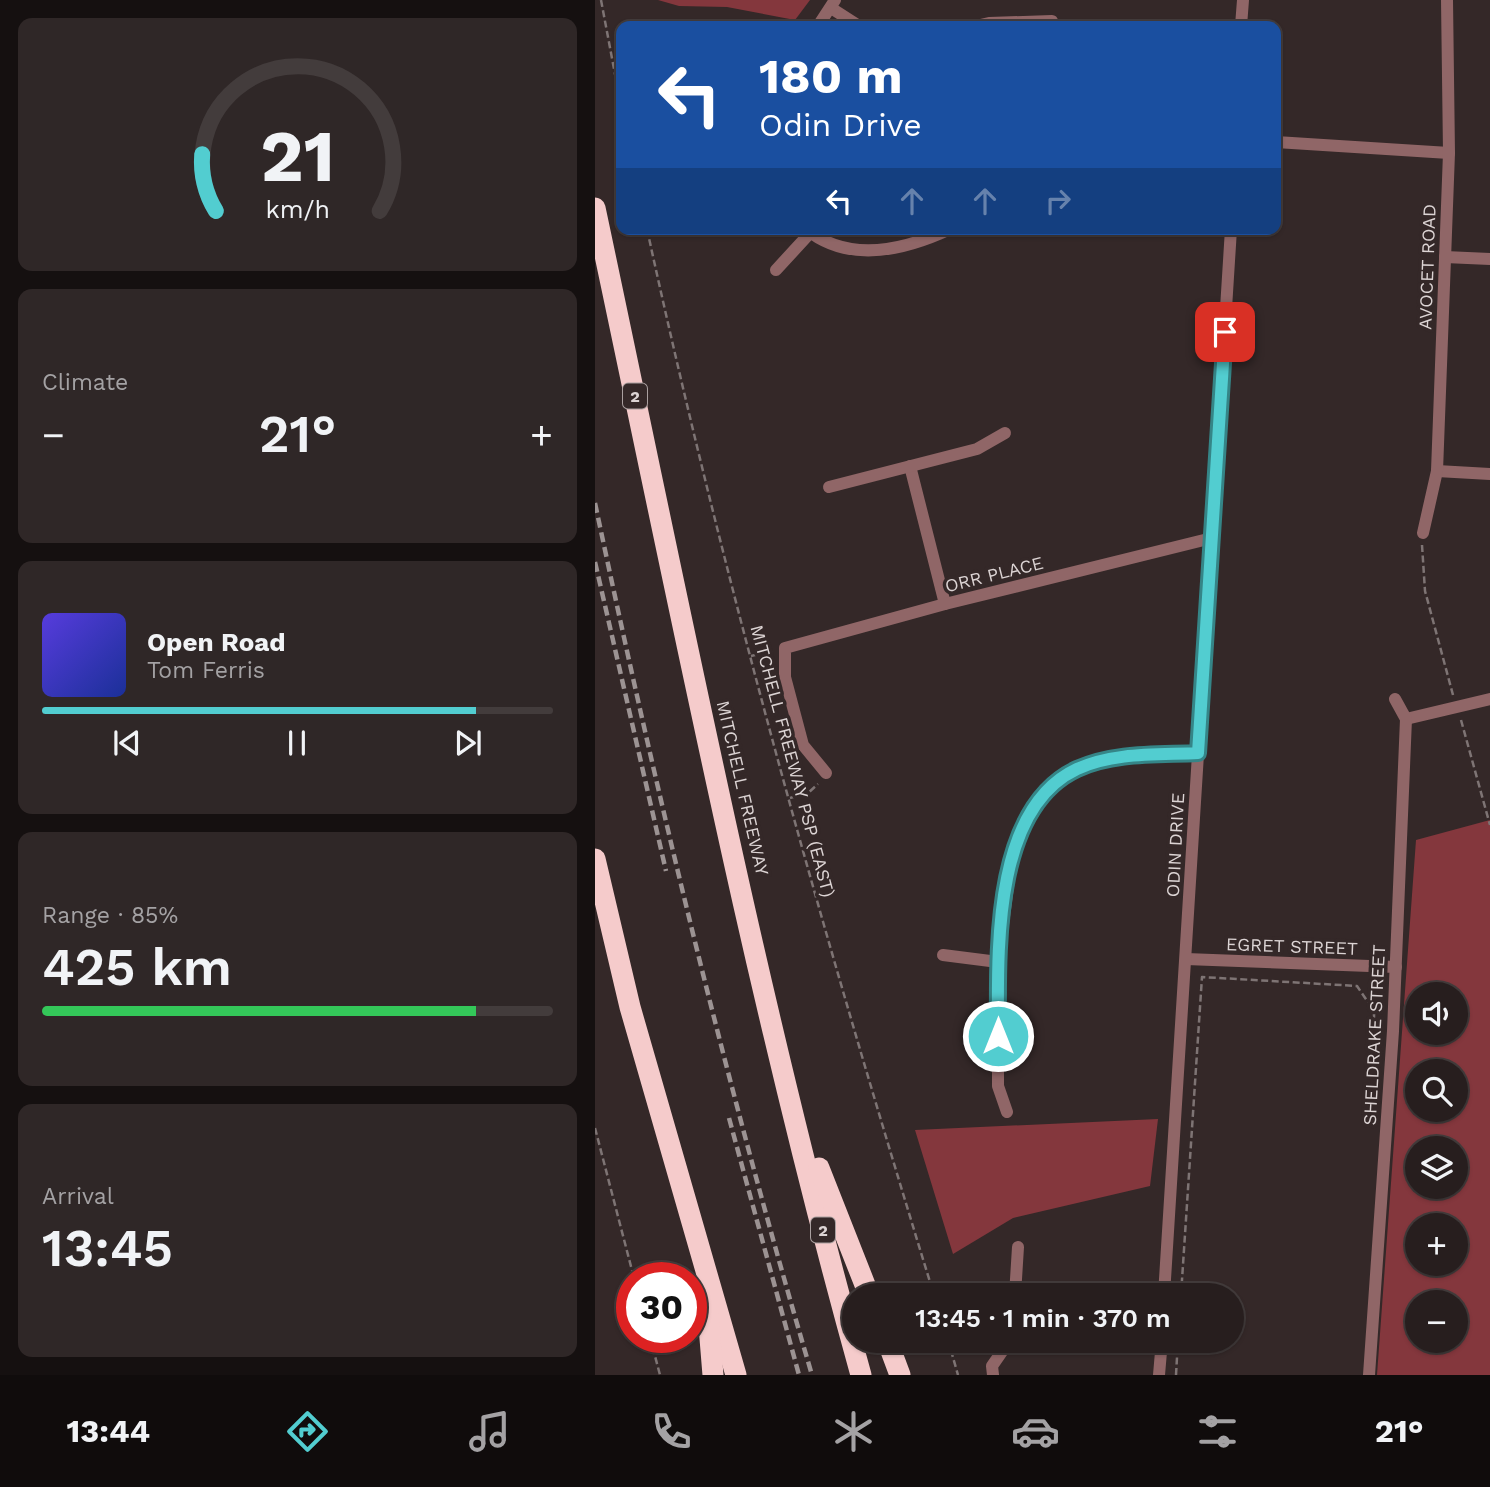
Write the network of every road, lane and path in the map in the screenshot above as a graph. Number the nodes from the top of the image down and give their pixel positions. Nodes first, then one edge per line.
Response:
1 (601, 0) edge
2 (1243, 0) edge
3 (1447, 0) edge
4 (833, 4) edge
5 (821, 21) edge
6 (853, 21) edge
7 (1241, 21) edge
8 (616, 80) edge
9 (1281, 142) edge
10 (1449, 153) junction
11 (595, 208) edge
12 (648, 235) edge
13 (805, 235) edge
14 (815, 235) edge
15 (934, 235) edge
16 (1231, 235) edge
17 (1445, 257) junction
18 (1490, 260) edge
19 (776, 270) dead end
20 (1005, 433) dead end
21 (910, 466) junction
22 (1437, 471) junction
23 (1490, 474) edge
24 (829, 487) dead end
25 (1423, 533) joint
26 (1212, 538) junction
27 (945, 604) junction
28 (785, 648) junction
29 (751, 656) junction
30 (1454, 698) dead end
31 (1395, 699) dead end
32 (1490, 699) edge
33 (1459, 717) dead end
34 (1406, 719) junction
35 (1198, 753) junction
36 (825, 772) joint
37 (790, 798) junction
38 (1490, 825) edge
39 (595, 859) edge
40 (943, 955) dead end
41 (1186, 959) junction
42 (998, 962) junction
43 (1396, 967) junction
44 (1393, 1031) junction
45 (786, 1084) junction
46 (1007, 1112) dead end
47 (595, 1128) edge
48 (1018, 1247) dead end
49 (630, 1262) edge
50 (701, 1262) edge
51 (707, 1281) edge
52 (864, 1283) edge
53 (930, 1283) edge
54 (1016, 1283) edge
55 (1165, 1283) edge
56 (1182, 1283) edge
57 (707, 1311) edge
58 (654, 1353) edge
59 (892, 1353) edge
60 (952, 1353) edge
61 (1001, 1353) edge
62 (1160, 1353) edge
63 (1177, 1353) edge
64 (660, 1375) edge
65 (713, 1375) edge
66 (736, 1375) edge
67 (860, 1375) edge
68 (900, 1375) edge
69 (958, 1375) edge
70 (993, 1375) edge
71 (1159, 1375) edge
72 (1176, 1375) edge
73 (1369, 1375) edge

1 - 8 path
2 - 7 street
3 - 10 street, AVOCET ROAD
4 - 5 street
4 - 6 street
9 - 10 street
10 - 17 street, AVOCET ROAD
11 - 45 highway, MITCHELL FREEWAY / 2
12 - 29 path, MITCHELL FREEWAY PSP (EAST)
13 - 19 street
14 - 15 street
16 - 26 street, ODIN DRIVE
17 - 18 street
17 - 22 street, AVOCET ROAD
20 - 21 street
21 - 24 street
21 - 27 street
22 - 23 street
22 - 25 street, AVOCET ROAD
25 - 30 path
26 - 27 street, ORR PLACE
26 - 35 street, ODIN DRIVE
27 - 28 street, ORR PLACE
28 - 29 path
28 - 36 street
29 - 37 path, MITCHELL FREEWAY PSP (EAST)
31 - 34 street
32 - 34 street
33 - 38 path
34 - 43 street, SHELDRAKE STREET
35 - 41 street, ODIN DRIVE
35 - 42 street
36 - 37 path
37 - 53 path, MITCHELL FREEWAY PSP (EAST)
39 - 50 highway
40 - 42 street
41 - 43 street, EGRET STREET
41 - 55 street, ODIN DRIVE
42 - 46 street
43 - 44 street, SHELDRAKE STREET
44 - 56 path
44 - 73 street, SHELDRAKE STREET
45 - 52 highway
45 - 67 highway, MITCHELL FREEWAY / 2
47 - 49 path
48 - 54 street
51 - 66 highway
57 - 65 highway
58 - 64 path
59 - 68 highway
60 - 69 path
61 - 70 street
62 - 71 street
63 - 72 path

